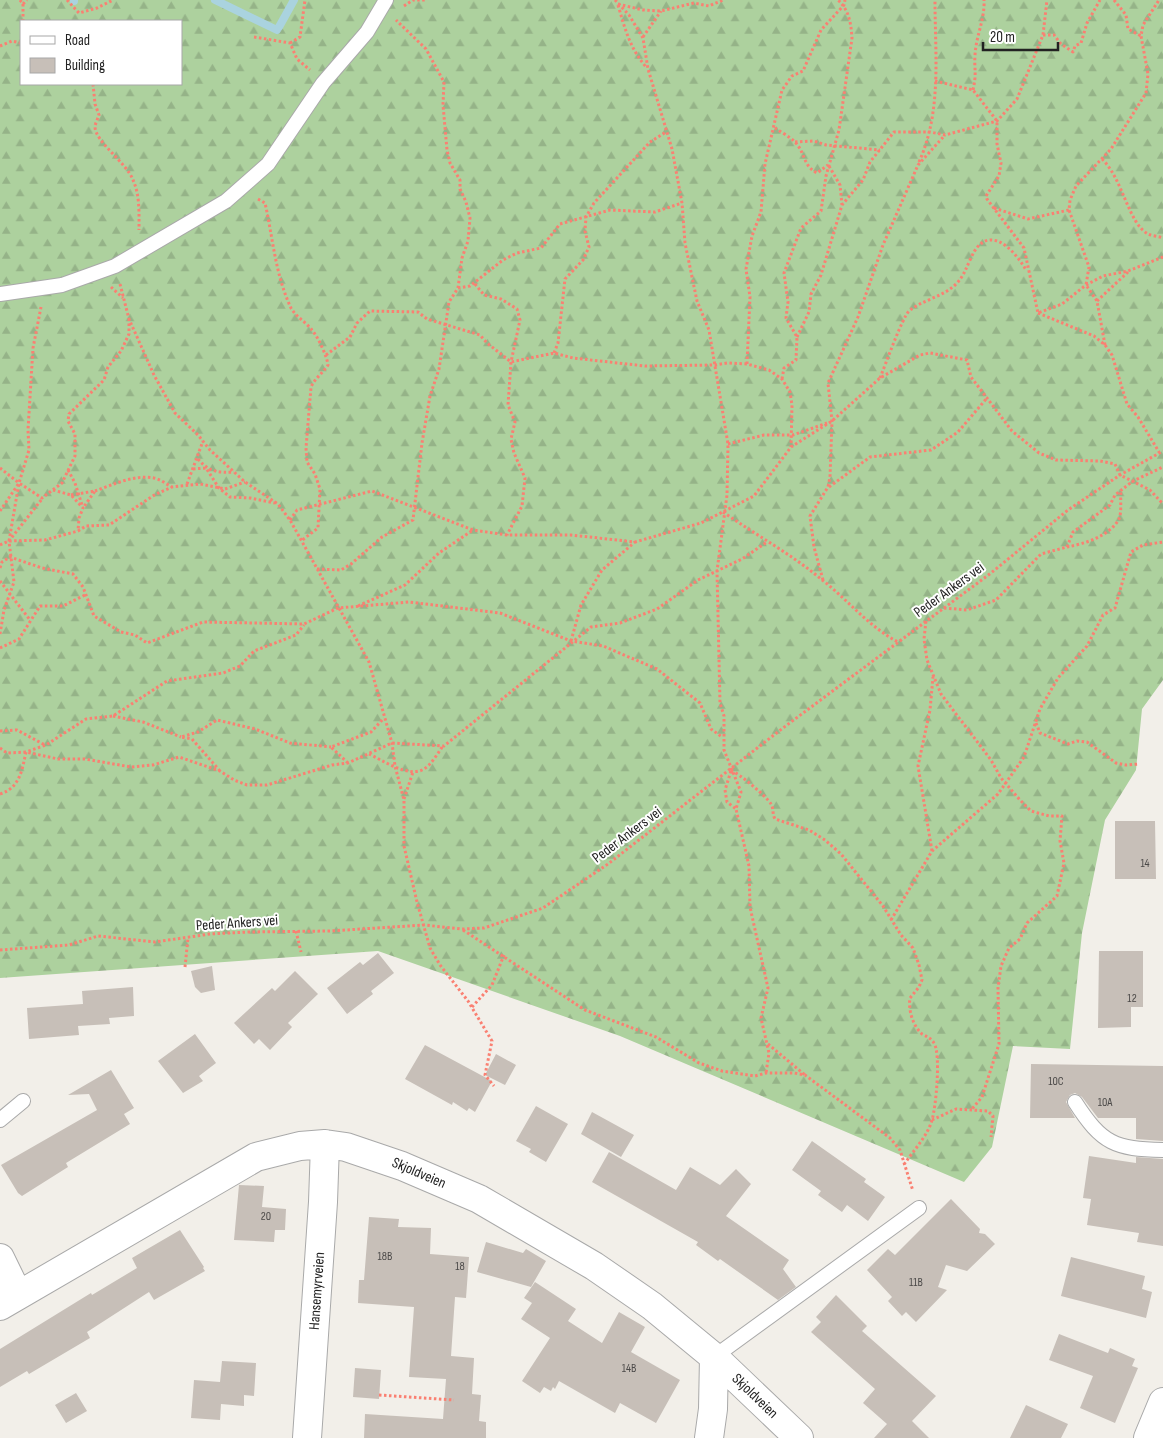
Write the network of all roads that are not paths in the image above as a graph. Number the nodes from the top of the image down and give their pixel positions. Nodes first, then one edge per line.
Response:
1 (384, 4) edge
2 (0, 294) edge
3 (23, 1101) dead end
4 (1075, 1102) dead end
5 (0, 1120) edge
6 (325, 1144) junction
7 (1163, 1150) edge
8 (919, 1208) road end
9 (0, 1258) edge
10 (9, 1300) edge
11 (714, 1357) junction
12 (1163, 1402) edge
13 (308, 1438) edge
14 (709, 1438) edge
15 (799, 1438) edge
16 (1148, 1438) edge

1 - 2 lane
3 - 5 lane
4 - 7 lane
6 - 10 street, Skjoldveien
6 - 11 street, Skjoldveien
6 - 13 street, Hansemyrveien
8 - 11 lane
9 - 10 street
11 - 14 street
11 - 15 street, Skjoldveien
12 - 16 street

